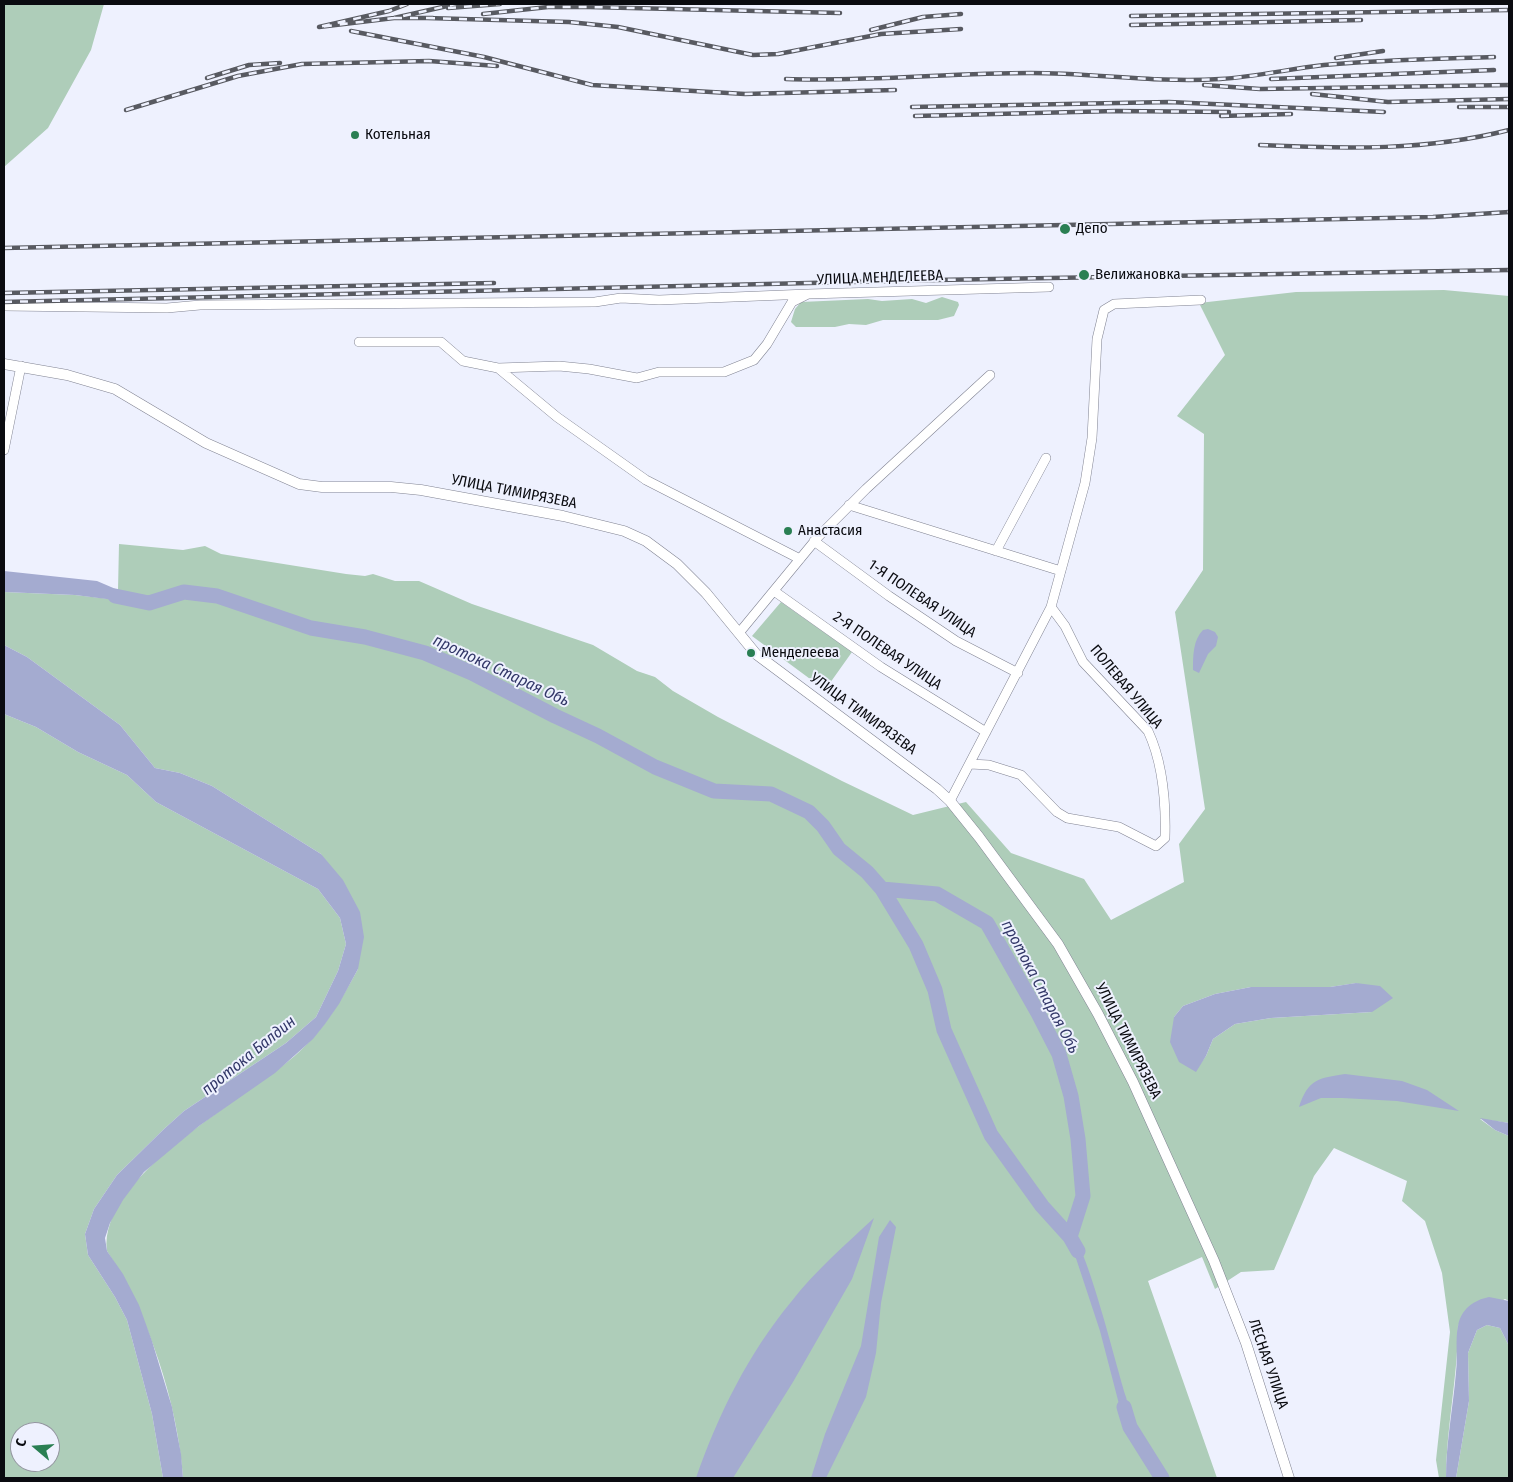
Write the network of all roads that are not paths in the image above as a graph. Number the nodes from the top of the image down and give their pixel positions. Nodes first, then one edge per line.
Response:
1 (1049, 287) dead end
2 (808, 294) junction
3 (1201, 300) dead end
4 (4, 306) edge
5 (359, 342) dead end
6 (4, 364) edge
7 (21, 366) junction
8 (498, 368) junction
9 (990, 375) dead end
10 (4, 450) edge
11 (1046, 458) dead end
12 (849, 505) junction
13 (814, 542) junction
14 (996, 551) junction
15 (800, 559) junction
16 (1062, 572) junction
17 (774, 591) junction
18 (1051, 607) junction
19 (739, 633) junction
20 (1018, 673) junction
21 (986, 732) junction
22 (970, 764) junction
23 (950, 801) junction
24 (1214, 1261) joint
25 (1289, 1478) edge

1 - 2 street, УЛИЦА МЕНДЕЛЕЕВА
2 - 4 street
2 - 8 street, УЛИЦА МЕНДЕЛЕЕВА
3 - 16 street
5 - 8 street, УЛИЦА МЕНДЕЛЕЕВА
6 - 7 street, УЛИЦА ТИМИРЯЗЕВА
7 - 10 street
7 - 19 street, УЛИЦА ТИМИРЯЗЕВА
8 - 15 street, УЛИЦА МЕНДЕЛЕЕВА
9 - 12 street
11 - 14 street
12 - 13 street
12 - 14 street
13 - 15 street
13 - 20 street, 1-Я ПОЛЕВАЯ УЛИЦА
14 - 16 street
15 - 17 street
16 - 18 street
17 - 19 street
17 - 21 street, 2-Я ПОЛЕВАЯ УЛИЦА
18 - 20 street
18 - 22 street, ПОЛЕВАЯ УЛИЦА
19 - 23 street, УЛИЦА ТИМИРЯЗЕВА
20 - 21 street
21 - 22 street
22 - 23 street
23 - 24 street, УЛИЦА ТИМИРЯЗЕВА
24 - 25 street, ЛЕСНАЯ УЛИЦА

